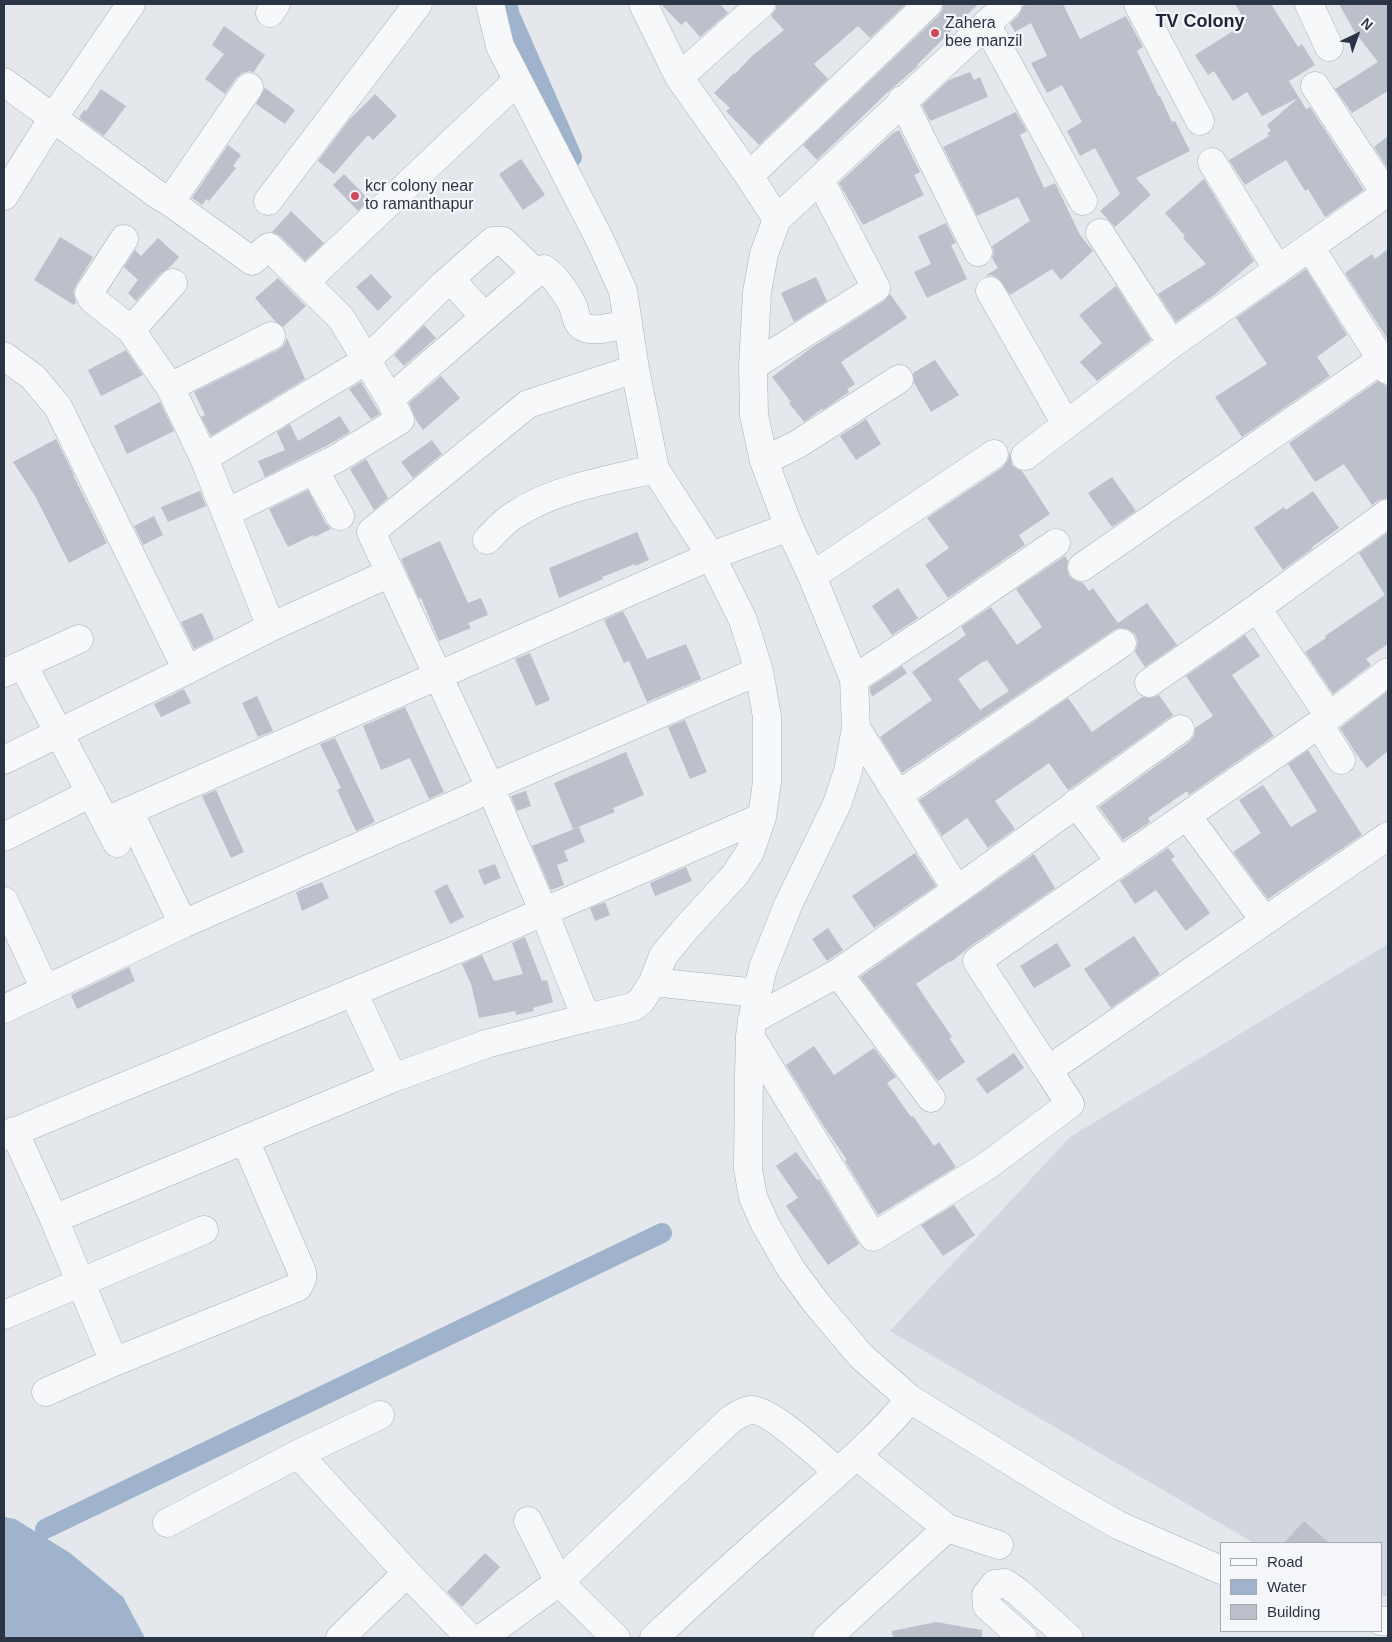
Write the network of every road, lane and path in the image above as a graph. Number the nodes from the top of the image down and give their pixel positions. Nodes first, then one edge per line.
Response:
1 (130, 4) edge
2 (418, 4) edge
3 (490, 4) edge
4 (642, 4) edge
5 (761, 4) edge
6 (928, 4) edge
7 (1008, 4) edge
8 (1138, 4) edge
9 (1309, 4) edge
10 (986, 24) junction
11 (1328, 47) dead end
12 (679, 77) junction
13 (518, 81) junction
14 (4, 82) edge
15 (249, 86) dead end
16 (1315, 86) dead end
17 (902, 100) junction
18 (53, 118) junction
19 (1200, 121) dead end
20 (1212, 162) dead end
21 (749, 176) junction
22 (820, 180) junction
23 (1387, 193) edge
24 (4, 196) edge
25 (268, 201) dead end
26 (1083, 201) dead end
27 (170, 202) junction
28 (777, 218) junction
29 (1100, 233) dead end
30 (124, 239) dead end
31 (1310, 247) junction
32 (978, 252) dead end
33 (1278, 270) junction
34 (535, 272) junction
35 (450, 279) junction
36 (305, 282) junction
37 (172, 284) dead end
38 (990, 290) dead end
39 (485, 316) junction
40 (628, 324) junction
41 (131, 330) junction
42 (270, 336) dead end
43 (1172, 344) junction
44 (4, 356) edge
45 (367, 360) junction
46 (1386, 361) edge
47 (754, 366) junction
48 (635, 368) junction
49 (899, 379) dead end
50 (170, 387) junction
51 (390, 399) junction
52 (1066, 424) junction
53 (994, 454) dead end
54 (1025, 456) dead end
55 (204, 458) junction
56 (764, 462) junction
57 (655, 469) junction
58 (314, 470) junction
59 (226, 513) junction
60 (1388, 513) edge
61 (340, 516) dead end
62 (789, 527) junction
63 (487, 540) dead end
64 (1056, 542) dead end
65 (718, 553) junction
66 (1082, 567) dead end
67 (390, 573) junction
68 (812, 576) junction
69 (1257, 608) junction
70 (271, 627) junction
71 (79, 639) dead end
72 (1122, 643) dead end
73 (14, 669) edge
74 (187, 670) junction
75 (759, 670) junction
76 (1388, 672) edge
77 (438, 676) junction
78 (854, 679) junction
79 (1149, 683) dead end
80 (1324, 720) junction
81 (856, 728) junction
82 (1180, 729) dead end
83 (59, 734) junction
84 (4, 760) edge
85 (1341, 760) dead end
86 (490, 787) junction
87 (91, 793) junction
88 (898, 795) junction
89 (1076, 803) junction
90 (1187, 816) junction
91 (762, 817) junction
92 (118, 825) junction
93 (1388, 836) edge
94 (4, 837) edge
95 (1120, 862) junction
96 (957, 890) junction
97 (4, 902) edge
98 (543, 912) junction
99 (1265, 921) junction
100 (183, 924) junction
101 (838, 973) junction
102 (660, 983) junction
103 (45, 990) junction
104 (354, 992) junction
105 (756, 993) junction
106 (4, 1009) edge
107 (586, 1018) junction
108 (751, 1028) junction
109 (1048, 1070) junction
110 (393, 1078) junction
111 (931, 1098) dead end
112 (9, 1133) edge
113 (245, 1140) junction
114 (54, 1219) junction
115 (204, 1230) dead end
116 (80, 1282) junction
117 (4, 1315) edge
118 (114, 1362) junction
119 (46, 1392) dead end
120 (903, 1408) junction
121 (380, 1415) dead end
122 (298, 1454) junction
123 (853, 1459) junction
124 (528, 1521) dead end
125 (167, 1523) dead end
126 (947, 1528) junction
127 (999, 1544) dead end
128 (1220, 1570) edge
129 (407, 1573) junction
130 (559, 1582) junction
131 (340, 1638) edge
132 (470, 1638) edge
133 (482, 1638) edge
134 (616, 1638) edge
135 (654, 1638) edge
136 (827, 1638) edge
137 (1023, 1638) edge
138 (1069, 1638) edge

1 - 18 street
2 - 25 street
3 - 13 street
4 - 12 street
5 - 12 street
6 - 21 street
7 - 10 street
8 - 19 street
9 - 11 street
10 - 17 street
10 - 26 street
12 - 21 street
13 - 36 street
13 - 40 street
14 - 18 street
15 - 27 street
16 - 23 street
17 - 22 street
17 - 32 street
18 - 24 street
18 - 27 street
20 - 33 street
21 - 28 street
22 - 28 street
22 - 47 street
23 - 31 street
27 - 36 street
28 - 47 street
29 - 43 street
30 - 41 street
31 - 33 street
31 - 46 street
33 - 43 street
34 - 35 street
34 - 39 street
34 - 40 street
35 - 39 street
35 - 45 street
36 - 45 street
37 - 41 street
38 - 52 street
39 - 51 street
40 - 48 street
41 - 50 street
42 - 50 street
43 - 52 street
44 - 74 street
45 - 51 street
45 - 55 street
46 - 66 street
47 - 56 street
48 - 57 street
48 - 67 street
49 - 56 street
50 - 55 street
51 - 58 street
52 - 54 street
53 - 68 street
55 - 59 street
56 - 62 street
57 - 63 street
57 - 65 street
58 - 59 street
58 - 61 street
59 - 70 street
60 - 69 street
62 - 65 street
62 - 68 street
64 - 78 street
65 - 75 street
65 - 77 street
67 - 70 street
67 - 77 street
68 - 78 street
69 - 79 street
69 - 80 street
70 - 74 street
71 - 73 street
72 - 88 street
73 - 83 street
74 - 83 street
75 - 86 street
75 - 91 street
76 - 80 street
77 - 86 street
77 - 92 street
78 - 81 street
80 - 85 street
80 - 90 street
81 - 88 street
81 - 105 street
82 - 89 street
83 - 84 street
83 - 87 street
86 - 98 street
86 - 100 street
87 - 92 street
87 - 94 street
88 - 96 street
89 - 95 street
89 - 96 street
90 - 95 street
90 - 99 street
91 - 98 street
91 - 102 street
92 - 100 street
93 - 99 street
95 - 109 street
96 - 101 street
97 - 103 street
98 - 104 street
98 - 107 street
99 - 109 street
100 - 103 street
101 - 108 street
101 - 111 street
102 - 105 street
102 - 107 street
103 - 106 street
104 - 110 street
104 - 112 street
105 - 108 street
107 - 110 street
108 - 109 street
108 - 120 street
110 - 113 street
112 - 114 street
113 - 114 street
113 - 118 street
114 - 116 street
115 - 116 street
116 - 117 street
116 - 118 street
118 - 119 street
120 - 123 street
120 - 128 street
121 - 122 street
122 - 125 street
122 - 129 street
123 - 126 street
123 - 130 street
123 - 135 street
124 - 130 street
126 - 127 street
126 - 136 street
129 - 131 street
129 - 132 street
130 - 133 street
130 - 134 street
137 - 138 street

